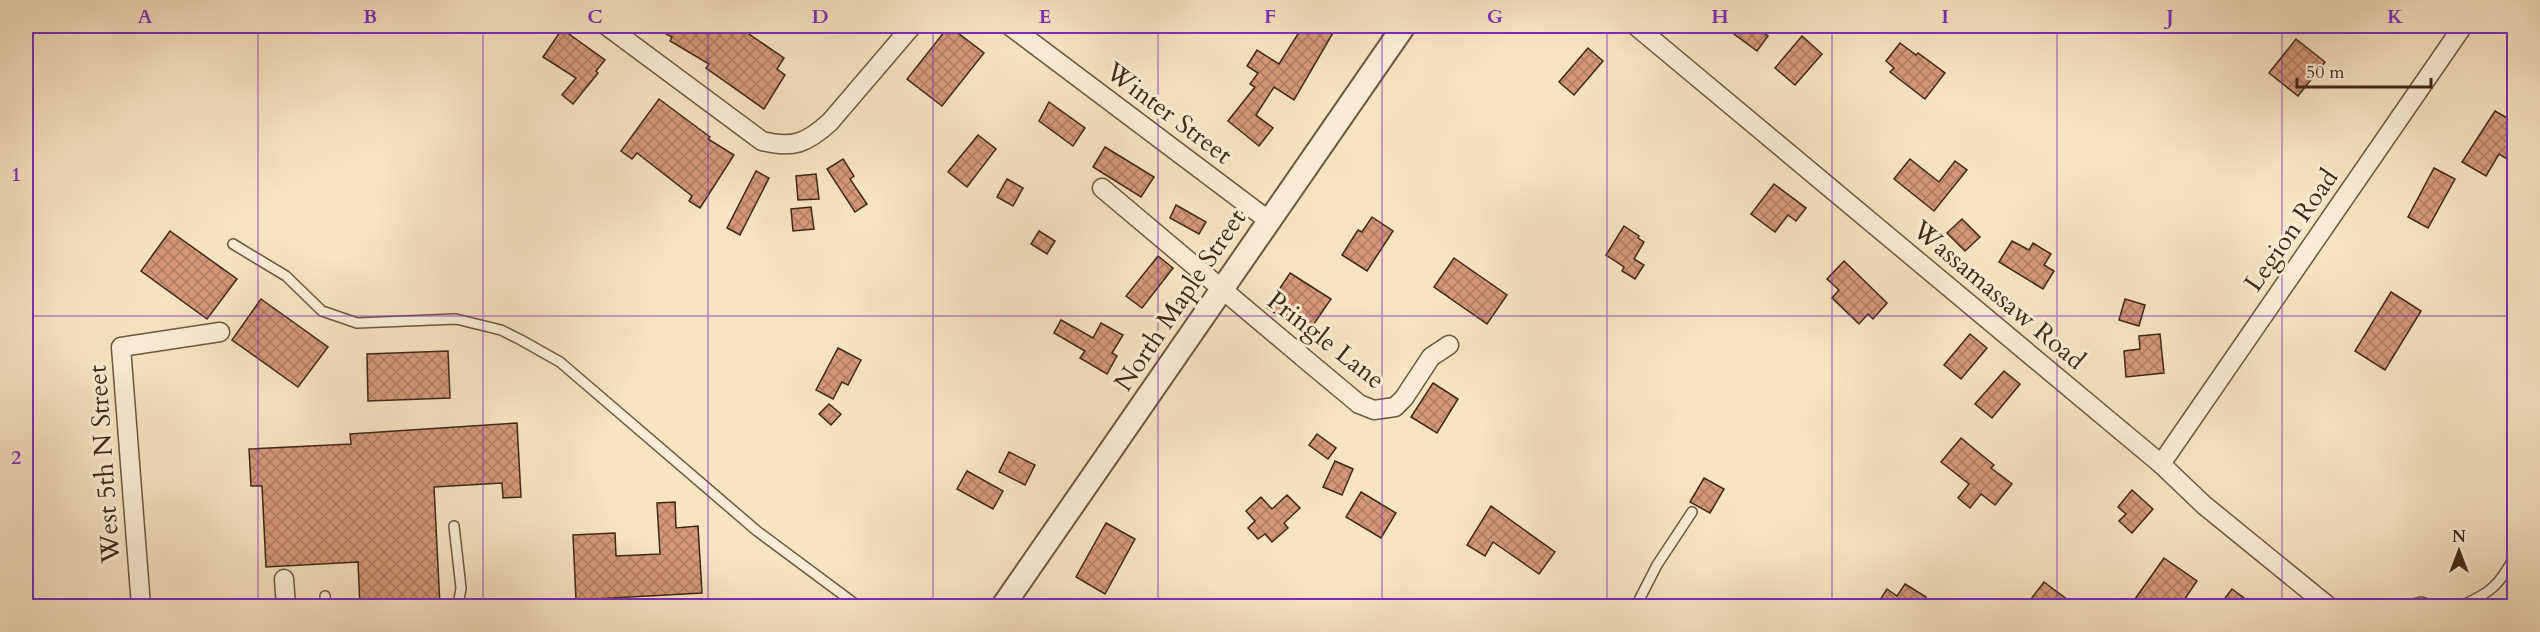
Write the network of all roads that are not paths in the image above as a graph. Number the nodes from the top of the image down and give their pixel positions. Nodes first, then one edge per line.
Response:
1 (607, 26) edge
2 (912, 26) edge
3 (1010, 26) edge
4 (1404, 26) edge
5 (1636, 26) edge
6 (2463, 26) edge
7 (1102, 188) dead end
8 (1269, 220) junction
9 (233, 244) dead end
10 (1222, 290) junction
11 (220, 332) dead end
12 (1449, 345) dead end
13 (2161, 464) junction
14 (1692, 512) dead end
15 (454, 526) dead end
16 (2514, 557) edge
17 (284, 579) dead end
18 (325, 596) dead end
19 (141, 606) edge
20 (286, 606) edge
21 (326, 606) edge
22 (458, 606) edge
23 (858, 606) edge
24 (1003, 606) edge
25 (1636, 606) edge
26 (2328, 606) edge
27 (2406, 606) edge
28 (2434, 606) edge
29 (2461, 606) edge

1 - 2 street
3 - 8 street, Winter Street
4 - 8 street, North Maple Street
5 - 13 street, Wassamassaw Road
6 - 13 street, Legion Road
7 - 10 street, Pringle Lane
8 - 10 street, North Maple Street
9 - 23 lane
10 - 12 street, Pringle Lane
10 - 24 street, North Maple Street
11 - 19 street, West 5th N Street
13 - 26 street, Wassamassaw Road
14 - 25 lane
15 - 22 lane
16 - 29 lane
17 - 20 street
18 - 21 lane
27 - 28 lane

